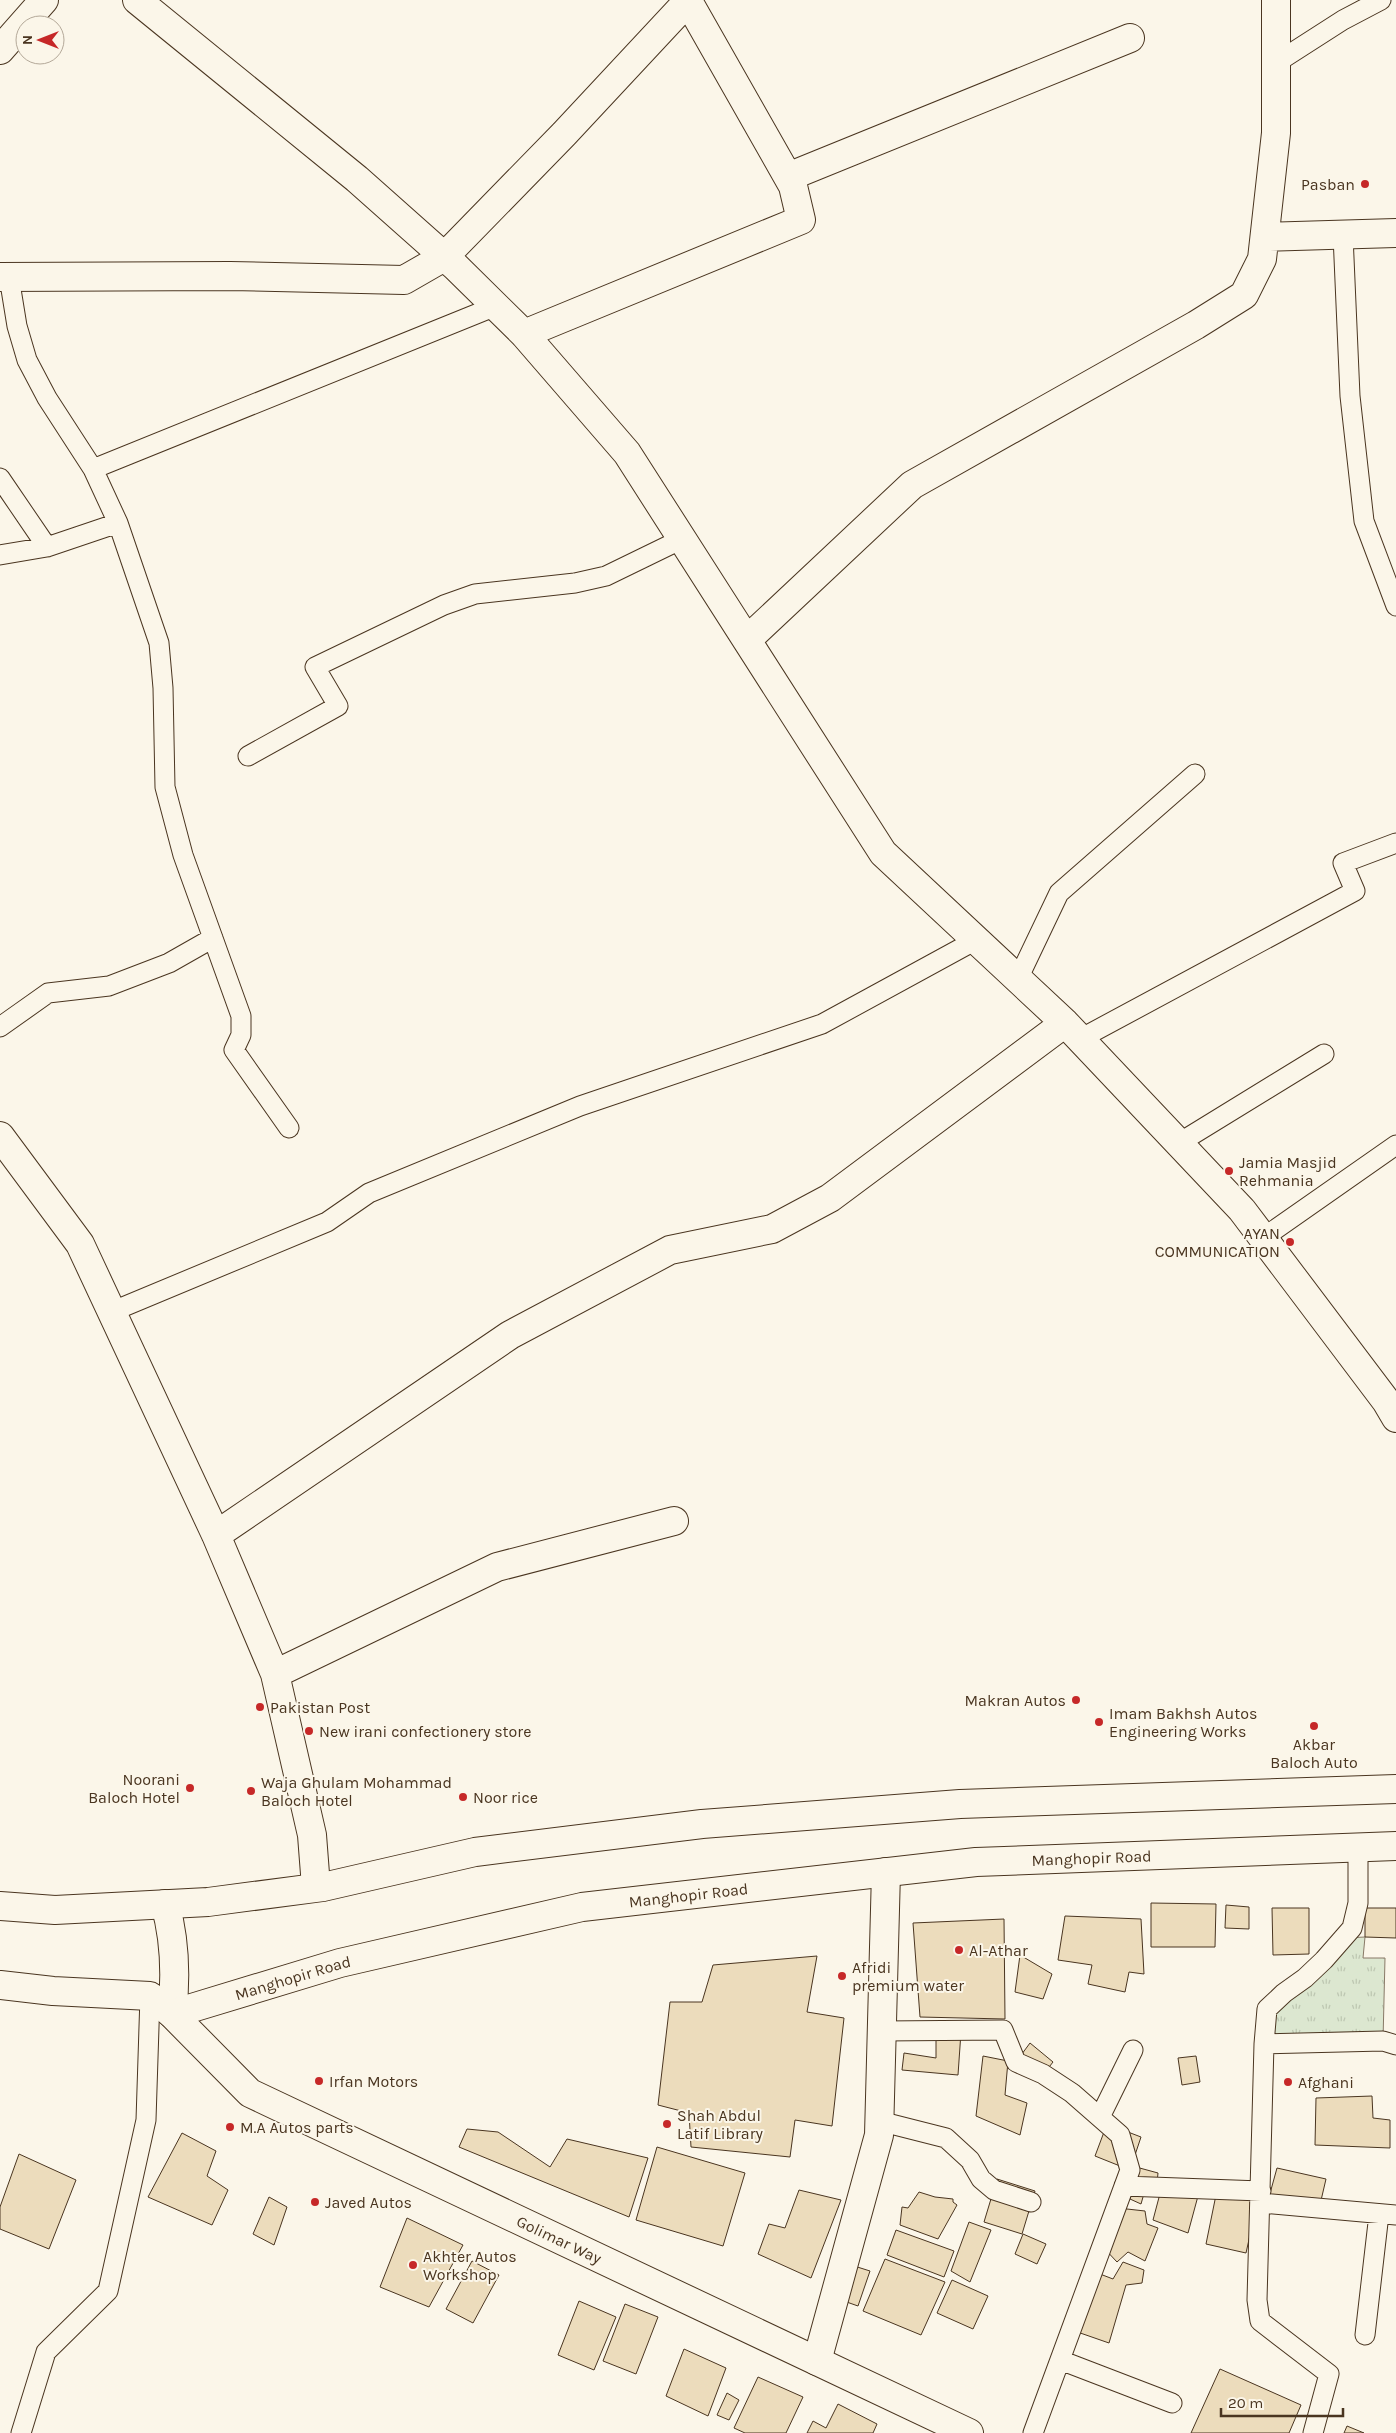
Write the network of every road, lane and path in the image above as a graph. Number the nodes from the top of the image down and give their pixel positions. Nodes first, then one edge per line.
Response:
1 (44, 0) edge
2 (137, 0) edge
3 (1276, 0) edge
4 (1381, 0) edge
5 (688, 1) edge
6 (1130, 38) dead end
7 (0, 50) edge
8 (1276, 63) junction
9 (788, 177) junction
10 (1396, 233) edge
11 (1343, 235) junction
12 (1265, 237) junction
13 (444, 257) junction
14 (5, 277) edge
15 (496, 306) junction
16 (524, 334) junction
17 (94, 469) junction
18 (0, 478) edge
19 (118, 523) junction
20 (682, 538) junction
21 (47, 547) junction
22 (0, 555) edge
23 (1396, 606) edge
24 (748, 640) junction
25 (248, 756) dead end
26 (1195, 774) dead end
27 (1396, 844) edge
28 (213, 938) junction
29 (976, 940) junction
30 (1018, 979) junction
31 (0, 1027) edge
32 (1072, 1031) junction
33 (1324, 1054) dead end
34 (289, 1128) dead end
35 (0, 1136) edge
36 (1178, 1143) junction
37 (1396, 1145) edge
38 (1263, 1238) junction
39 (111, 1312) junction
40 (1396, 1418) edge
41 (674, 1521) dead end
42 (216, 1535) junction
43 (275, 1674) junction
44 (1396, 1788) edge
45 (1396, 1846) edge
46 (1358, 1848) junction
47 (886, 1872) junction
48 (316, 1887) junction
49 (165, 1904) junction
50 (0, 1906) edge
51 (0, 1984) edge
52 (150, 1996) junction
53 (172, 2014) junction
54 (882, 2031) junction
55 (1264, 2044) junction
56 (1396, 2045) edge
57 (1133, 2050) dead end
58 (1100, 2117) junction
59 (879, 2121) junction
60 (1124, 2186) junction
61 (1261, 2197) junction
62 (1031, 2202) dead end
63 (1388, 2215) edge
64 (1365, 2335) dead end
65 (1060, 2360) junction
66 (817, 2361) junction
67 (1172, 2403) dead end
68 (21, 2433) edge
69 (969, 2433) edge
70 (1033, 2433) edge
71 (1313, 2433) edge

1 - 7 street
2 - 13 street
3 - 8 street
4 - 8 lane
5 - 9 street
5 - 13 street
6 - 9 street
8 - 12 street
9 - 16 street
10 - 11 street
11 - 12 street
11 - 23 lane
12 - 24 street
13 - 14 street
13 - 15 street
14 - 17 lane
15 - 16 street
15 - 17 lane
16 - 20 street
17 - 19 lane
18 - 21 lane
19 - 21 lane
19 - 28 lane
20 - 24 street
20 - 25 lane
21 - 22 lane
24 - 29 street
26 - 30 lane
27 - 32 lane
28 - 31 lane
28 - 34 lane
29 - 30 street
29 - 39 lane
30 - 32 street
32 - 36 street
32 - 42 street
33 - 36 lane
35 - 39 street
36 - 38 street
37 - 38 lane
38 - 40 street
39 - 42 street
41 - 43 street
42 - 43 street
43 - 48 street
44 - 48 street
45 - 46 street, Manghopir Road
46 - 47 street, Manghopir Road
46 - 55 lane
47 - 53 street, Manghopir Road
47 - 54 street
48 - 49 street
49 - 50 street
49 - 53 street
51 - 52 street
52 - 53 street
52 - 68 lane
53 - 66 street, Golimar Way
54 - 58 lane
54 - 59 street
55 - 56 lane
55 - 61 lane
57 - 58 lane
58 - 60 lane
59 - 62 lane
59 - 66 street
60 - 61 lane
60 - 65 lane
61 - 63 lane
61 - 71 lane
63 - 64 lane
65 - 67 lane
65 - 70 lane
66 - 69 street, Golimar Way

